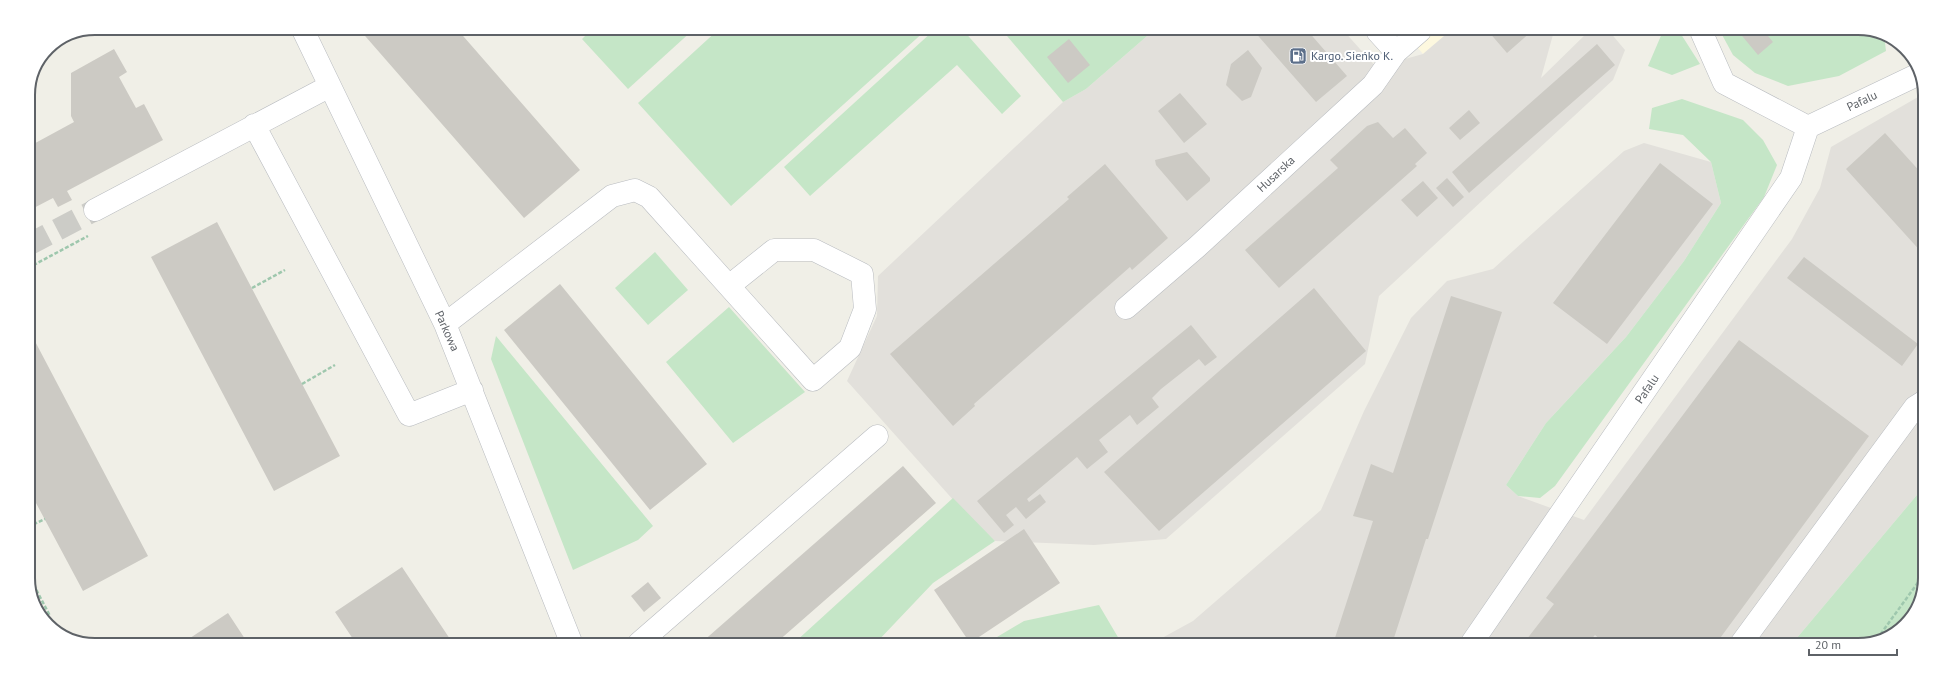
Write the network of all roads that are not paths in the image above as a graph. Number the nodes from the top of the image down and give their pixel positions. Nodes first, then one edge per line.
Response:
1 (305, 35) edge
2 (1381, 35) edge
3 (1415, 35) edge
4 (1703, 35) edge
5 (1396, 52) junction
6 (1916, 79) edge
7 (330, 86) junction
8 (254, 125) junction
9 (1808, 126) junction
10 (94, 210) tunnel mouth
11 (729, 286) junction
12 (1126, 308) dead end
13 (444, 324) junction
14 (472, 390) junction
15 (1918, 405) edge
16 (877, 436) dead end
17 (569, 638) edge
18 (645, 638) edge
19 (1475, 638) edge
20 (1745, 638) edge

1 - 7 street, Parkowa
2 - 5 street
3 - 5 street, Husarska
4 - 9 street
5 - 12 street, Husarska
6 - 9 street, Pafalu
7 - 8 street
7 - 13 street, Parkowa
8 - 10 street
8 - 14 street
9 - 19 street, Pafalu
11 - 11 street
11 - 13 street
13 - 14 street, Parkowa
14 - 17 street, Parkowa
15 - 20 street
16 - 18 street

